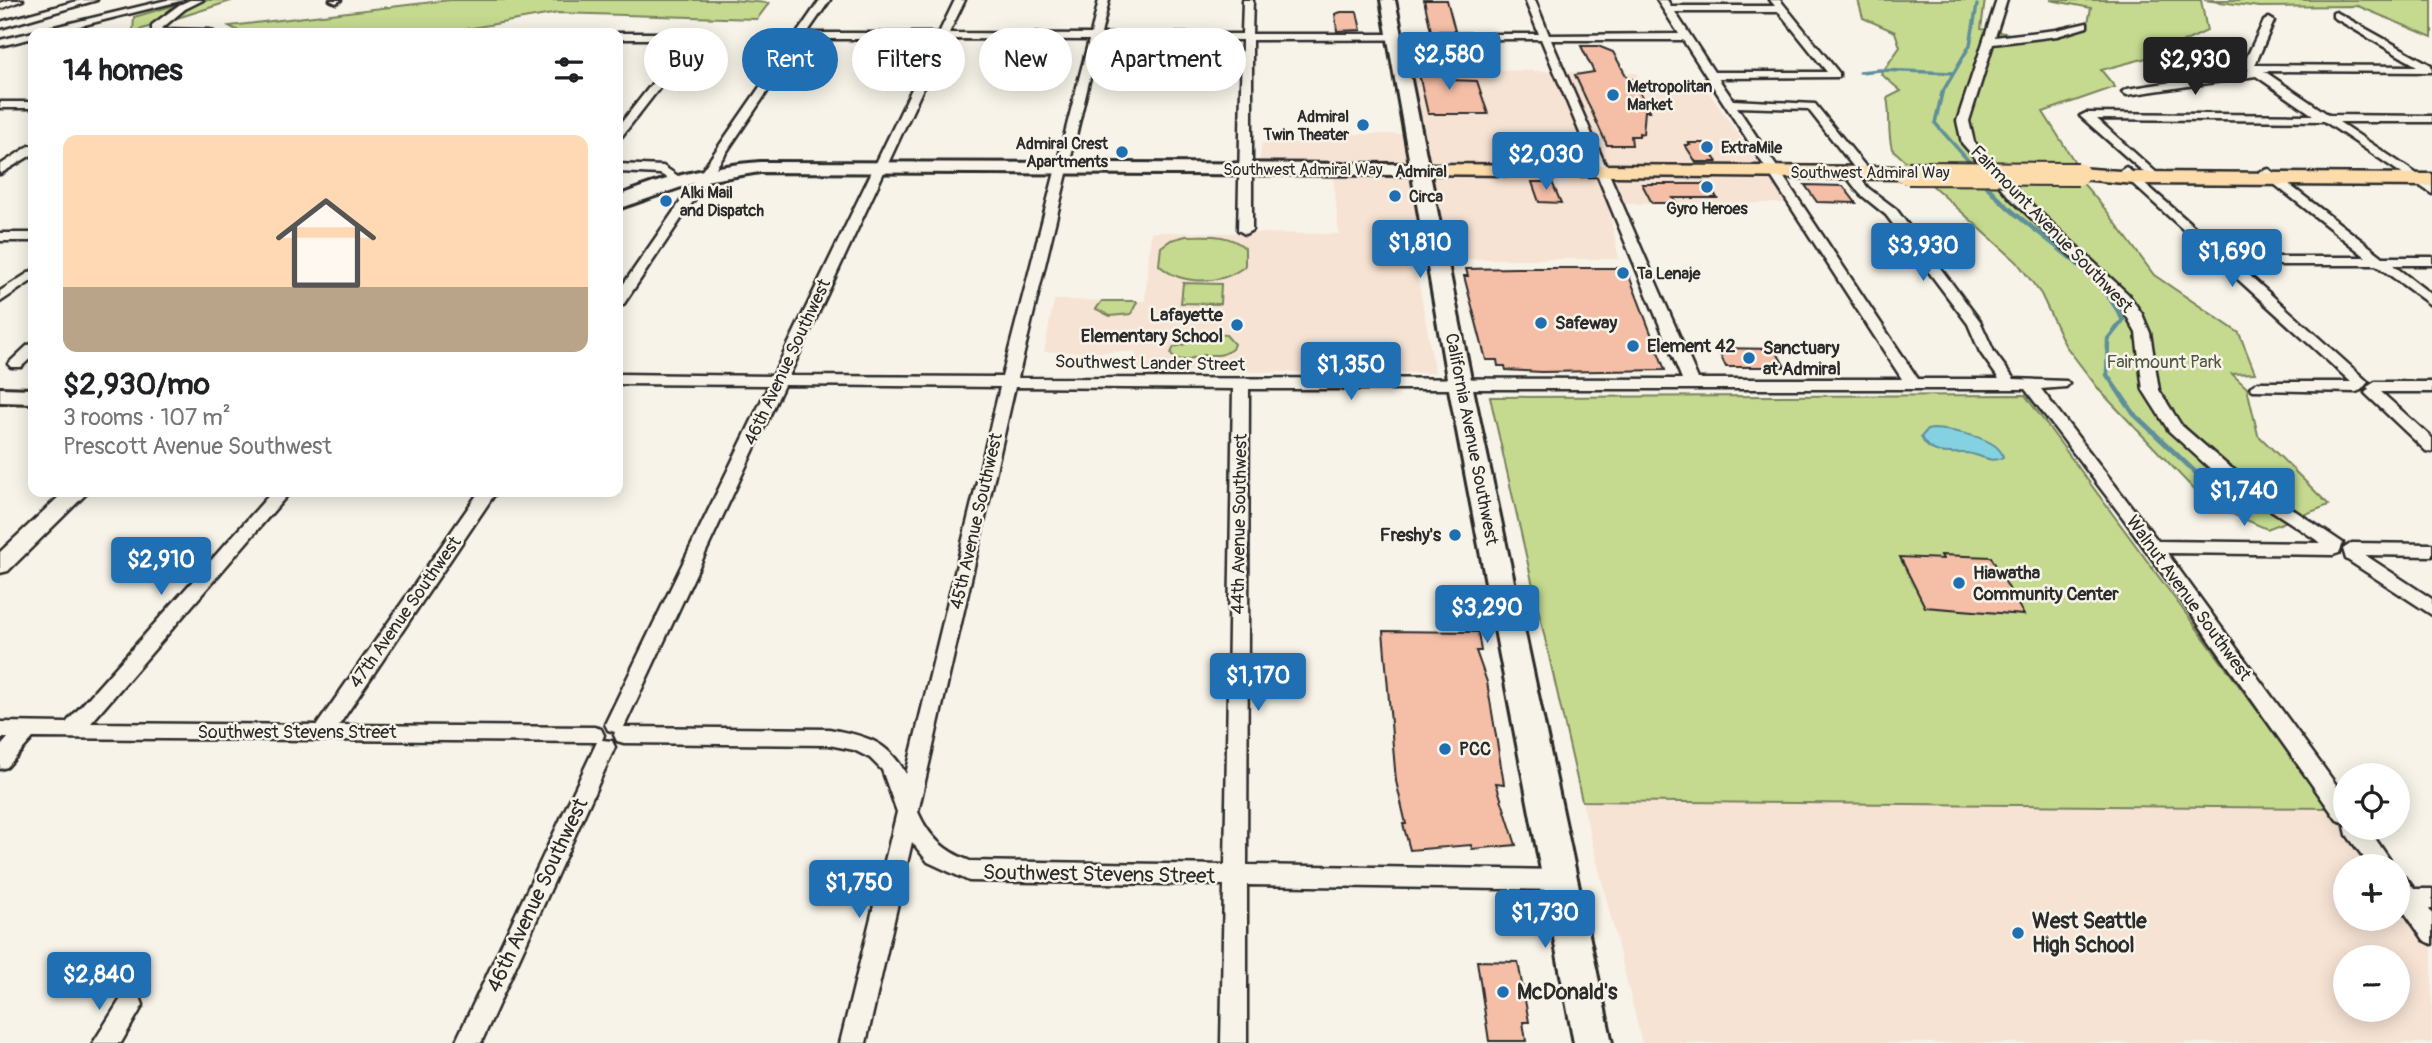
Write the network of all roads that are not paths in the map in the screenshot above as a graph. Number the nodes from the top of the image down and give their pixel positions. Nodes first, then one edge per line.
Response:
1 (18, 0) edge
2 (92, 0) edge
3 (138, 0) edge
4 (179, 0) edge
5 (198, 0) edge
6 (825, 0) edge
7 (960, 0) edge
8 (1104, 0) edge
9 (1248, 0) edge
10 (1388, 0) edge
11 (1530, 0) edge
12 (1775, 0) edge
13 (2002, 0) edge
14 (1665, 4) edge
15 (0, 6) edge
16 (1783, 9) junction
17 (2336, 15) dead end
18 (114, 16) junction
19 (2269, 21) dead end
20 (0, 25) edge
21 (2083, 25) dead end
22 (62, 28) edge
23 (156, 28) edge
24 (806, 28) edge
25 (946, 28) edge
26 (1097, 28) edge
27 (28, 36) edge
28 (623, 36) edge
29 (965, 36) edge
30 (1086, 36) edge
31 (1247, 37) junction
32 (1394, 37) junction
33 (1545, 37) junction
34 (1686, 37) junction
35 (1989, 41) junction
36 (0, 43) edge
37 (2256, 70) junction
38 (2431, 70) edge
39 (1086, 71) edge
40 (1710, 75) junction
41 (762, 91) edge
42 (916, 91) edge
43 (2127, 92) dead end
44 (1727, 103) junction
45 (3, 105) dead end
46 (28, 105) edge
47 (2325, 118) junction
48 (2432, 119) edge
49 (623, 128) edge
50 (28, 152) edge
51 (28, 166) edge
52 (2, 167) edge
53 (880, 167) junction
54 (623, 169) edge
55 (1061, 169) junction
56 (1245, 169) junction
57 (1422, 170) junction
58 (1601, 171) junction
59 (1772, 172) junction
60 (1856, 172) junction
61 (705, 173) junction
62 (2140, 175) junction
63 (2269, 175) junction
64 (2424, 179) edge
65 (678, 180) junction
66 (623, 201) edge
67 (1245, 230) dead end
68 (0, 237) edge
69 (28, 237) edge
70 (2227, 261) junction
71 (2379, 261) junction
72 (2432, 261) edge
73 (28, 278) edge
74 (623, 295) edge
75 (0, 298) edge
76 (2432, 302) edge
77 (28, 353) edge
78 (28, 367) edge
79 (623, 379) edge
80 (779, 380) junction
81 (1009, 381) junction
82 (1241, 384) junction
83 (1460, 384) junction
84 (1692, 384) junction
85 (1913, 384) junction
86 (2020, 384) junction
87 (2061, 384) dead end
88 (2258, 387) dead end
89 (2432, 387) edge
90 (2366, 388) junction
91 (0, 395) edge
92 (28, 396) edge
93 (2432, 447) edge
94 (72, 497) edge
95 (277, 497) edge
96 (485, 497) edge
97 (2334, 546) junction
98 (2153, 547) junction
99 (2432, 550) edge
100 (2352, 552) junction
101 (0, 565) edge
102 (2432, 608) edge
103 (0, 730) edge
104 (28, 730) junction
105 (72, 730) junction
106 (323, 732) junction
107 (609, 735) junction
108 (0, 761) edge
109 (2333, 797) edge
110 (907, 807) junction
111 (2364, 840) edge
112 (2375, 854) edge
113 (1235, 877) junction
114 (1560, 880) junction
115 (2410, 894) edge
116 (2432, 899) edge
117 (2410, 902) edge
118 (2432, 933) edge
119 (131, 1005) dead end
120 (106, 1043) edge
121 (468, 1043) edge
122 (853, 1043) edge
123 (1234, 1043) edge
124 (1593, 1043) edge

1 - 15 street
2 - 20 street
3 - 18 street
4 - 18 street
5 - 23 street
6 - 24 street
7 - 25 street, 46th Avenue Southwest
8 - 26 street, 45th Avenue Southwest
9 - 31 street
10 - 32 main road, California Avenue Southwest
11 - 33 street
12 - 16 street
13 - 35 street, Fairmount Avenue Southwest
14 - 16 street
14 - 34 street
16 - 40 street
17 - 38 street
18 - 22 street
19 - 37 street
21 - 35 street
27 - 36 street
28 - 49 street
29 - 30 street
31 - 32 street
31 - 56 street
32 - 33 street
32 - 57 main road, California Avenue Southwest
33 - 34 street
33 - 58 street
34 - 40 street
35 - 97 street, Fairmount Avenue Southwest
37 - 38 street
37 - 43 street
37 - 47 street
39 - 55 street, 45th Avenue Southwest
40 - 44 street
41 - 61 street
42 - 53 street, 46th Avenue Southwest
44 - 59 street
44 - 60 street, Walnut Avenue Southwest
45 - 46 street
47 - 48 street
47 - 62 street
47 - 64 street
50 - 52 street
51 - 52 street
53 - 55 main road, Southwest Admiral Way
53 - 61 main road, Southwest Admiral Way
53 - 80 street, 46th Avenue Southwest
54 - 65 street
55 - 56 main road, Southwest Admiral Way
55 - 81 street, 45th Avenue Southwest
56 - 57 main road, Southwest Admiral Way
56 - 67 street
57 - 58 main road, Southwest Admiral Way
57 - 83 main road, California Avenue Southwest
58 - 59 main road, Southwest Admiral Way
58 - 84 street
59 - 60 main road, Southwest Admiral Way
59 - 85 street
60 - 62 main road, Southwest Admiral Way, bridge
60 - 86 street, Walnut Avenue Southwest
61 - 65 main road, Southwest Admiral Way
61 - 74 street
62 - 63 main road, Southwest Admiral Way
62 - 70 street
63 - 64 main road, Southwest Admiral Way
63 - 71 street
65 - 66 main road, Southwest Admiral Way
68 - 69 street
70 - 71 street
70 - 90 street
71 - 72 street
71 - 76 street
73 - 75 street
77 - 78 street
79 - 80 street, Southwest Lander Street
80 - 81 street, Southwest Lander Street
80 - 107 street, 46th Avenue Southwest
81 - 82 street, Southwest Lander Street
81 - 110 street, 45th Avenue Southwest
82 - 83 street, Southwest Lander Street
82 - 113 street, 44th Avenue Southwest
83 - 84 street, Southwest Lander Street
83 - 114 main road, California Avenue Southwest
84 - 85 street, Southwest Lander Street
85 - 86 street, Southwest Lander Street
86 - 87 street, Southwest Lander Street
86 - 98 street, Walnut Avenue Southwest
88 - 90 street
89 - 90 street
90 - 93 street
91 - 92 main road
94 - 101 street
95 - 105 street
96 - 106 street, 47th Avenue Southwest
97 - 98 street
97 - 100 street
98 - 109 street, Walnut Avenue Southwest
99 - 100 street
100 - 102 street
103 - 104 street, Southwest Stevens Street
104 - 105 street, Southwest Stevens Street
104 - 108 street
105 - 106 street, Southwest Stevens Street
106 - 107 street, Southwest Stevens Street
107 - 110 street, Southwest Stevens Street
107 - 121 street, 46th Avenue Southwest
110 - 113 street, Southwest Stevens Street
110 - 122 street, 45th Avenue Southwest
111 - 112 street
113 - 114 street, Southwest Stevens Street
113 - 123 street, 44th Avenue Southwest
114 - 124 main road, California Avenue Southwest
115 - 116 street
117 - 118 street
119 - 120 street

